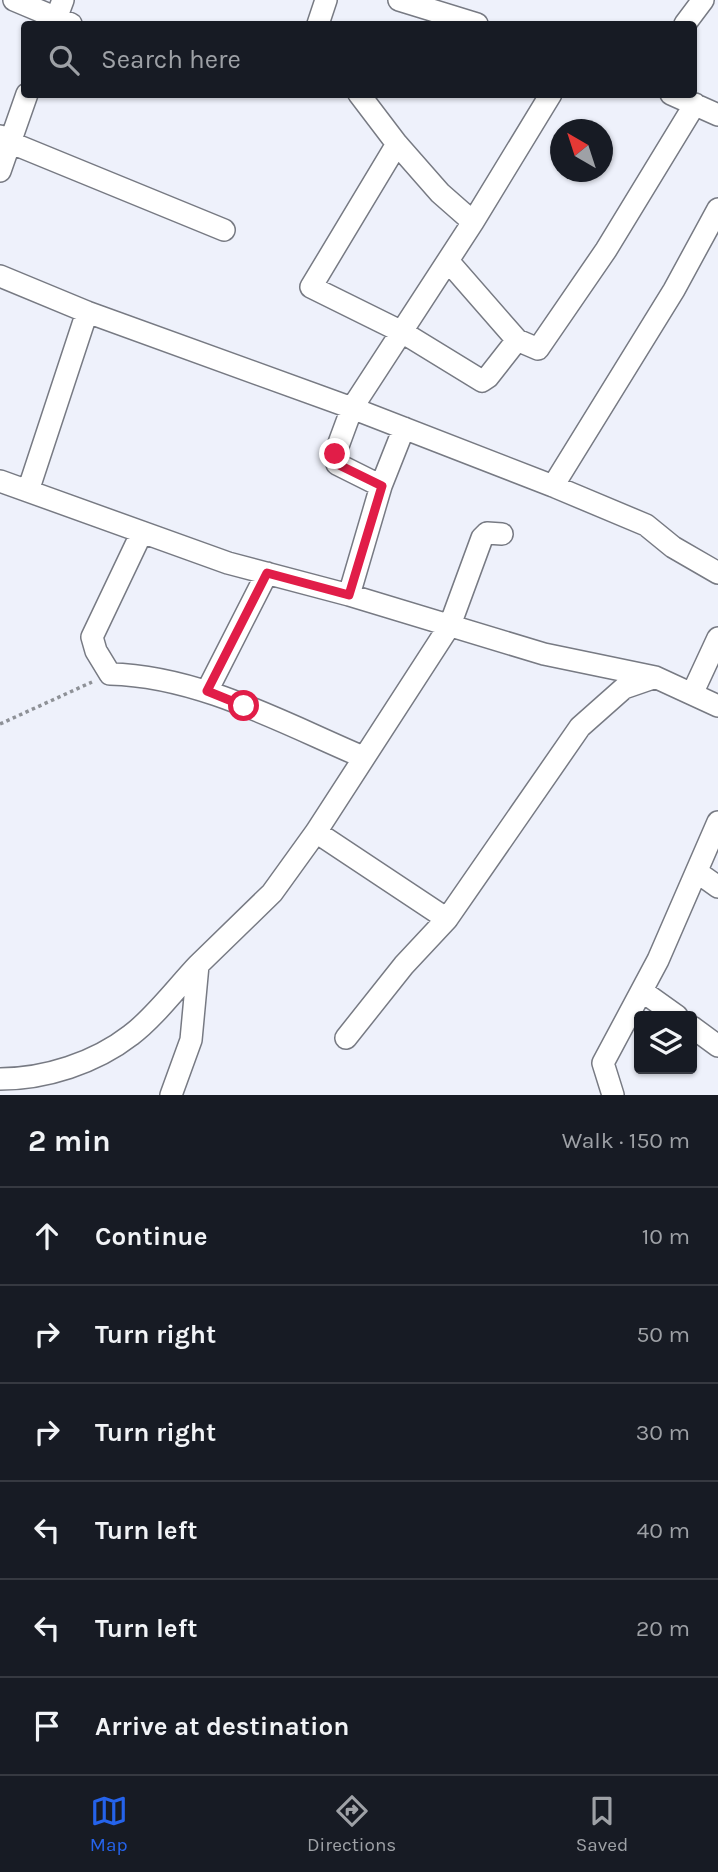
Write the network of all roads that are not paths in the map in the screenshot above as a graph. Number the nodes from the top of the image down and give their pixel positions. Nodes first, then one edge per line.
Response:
1 (14, 0) edge
2 (326, 0) edge
3 (399, 0) edge
4 (703, 0) edge
5 (432, 5) edge
6 (61, 17) edge
7 (319, 21) edge
8 (470, 21) edge
9 (687, 21) edge
10 (25, 98) edge
11 (362, 98) edge
12 (549, 98) edge
13 (681, 98) edge
14 (695, 104) junction
15 (718, 115) edge
16 (5, 139) edge
17 (397, 144) junction
18 (0, 171) edge
19 (718, 209) edge
20 (473, 222) junction
21 (224, 229) dead end
22 (448, 261) junction
23 (0, 276) edge
24 (87, 312) junction
25 (402, 332) junction
26 (517, 340) junction
27 (352, 408) junction
28 (404, 428) junction
29 (0, 481) edge
30 (382, 486) junction
31 (553, 486) junction
32 (28, 491) junction
33 (142, 532) junction
34 (502, 534) dead end
35 (267, 573) junction
36 (718, 573) edge
37 (349, 595) junction
38 (450, 625) junction
39 (718, 638) edge
40 (655, 677) junction
41 (207, 691) junction
42 (692, 694) junction
43 (718, 706) edge
44 (363, 757) junction
45 (718, 822) edge
46 (316, 832) junction
47 (697, 872) junction
48 (718, 887) edge
49 (447, 919) junction
50 (198, 965) junction
51 (642, 991) junction
52 (670, 1011) edge
53 (697, 1031) edge
54 (346, 1038) dead end
55 (718, 1046) edge
56 (0, 1079) edge
57 (172, 1095) edge
58 (613, 1095) edge

1 - 6 street
2 - 7 street
3 - 5 street
4 - 9 street
5 - 8 street
10 - 16 street
11 - 17 street
12 - 20 street
13 - 14 street
14 - 15 street
14 - 26 street
16 - 18 street
16 - 21 street
17 - 20 street
17 - 25 street
19 - 31 street
20 - 22 street
22 - 25 street
22 - 26 street
23 - 24 street
24 - 27 street
24 - 32 street
25 - 26 street
25 - 27 street
27 - 28 street
27 - 30 street
28 - 30 street
28 - 31 street
29 - 32 street
30 - 37 street
31 - 36 street
32 - 33 street
33 - 35 street
33 - 41 street
34 - 38 street
35 - 37 street
35 - 41 street
37 - 38 street
38 - 40 street
38 - 44 street
39 - 42 street
40 - 42 street
40 - 49 street
41 - 44 street
42 - 43 street
44 - 46 street
45 - 47 street
46 - 49 street
46 - 50 street
47 - 48 street
47 - 51 street
49 - 54 street
50 - 56 street
50 - 57 street
51 - 52 street
51 - 58 street
53 - 55 street

